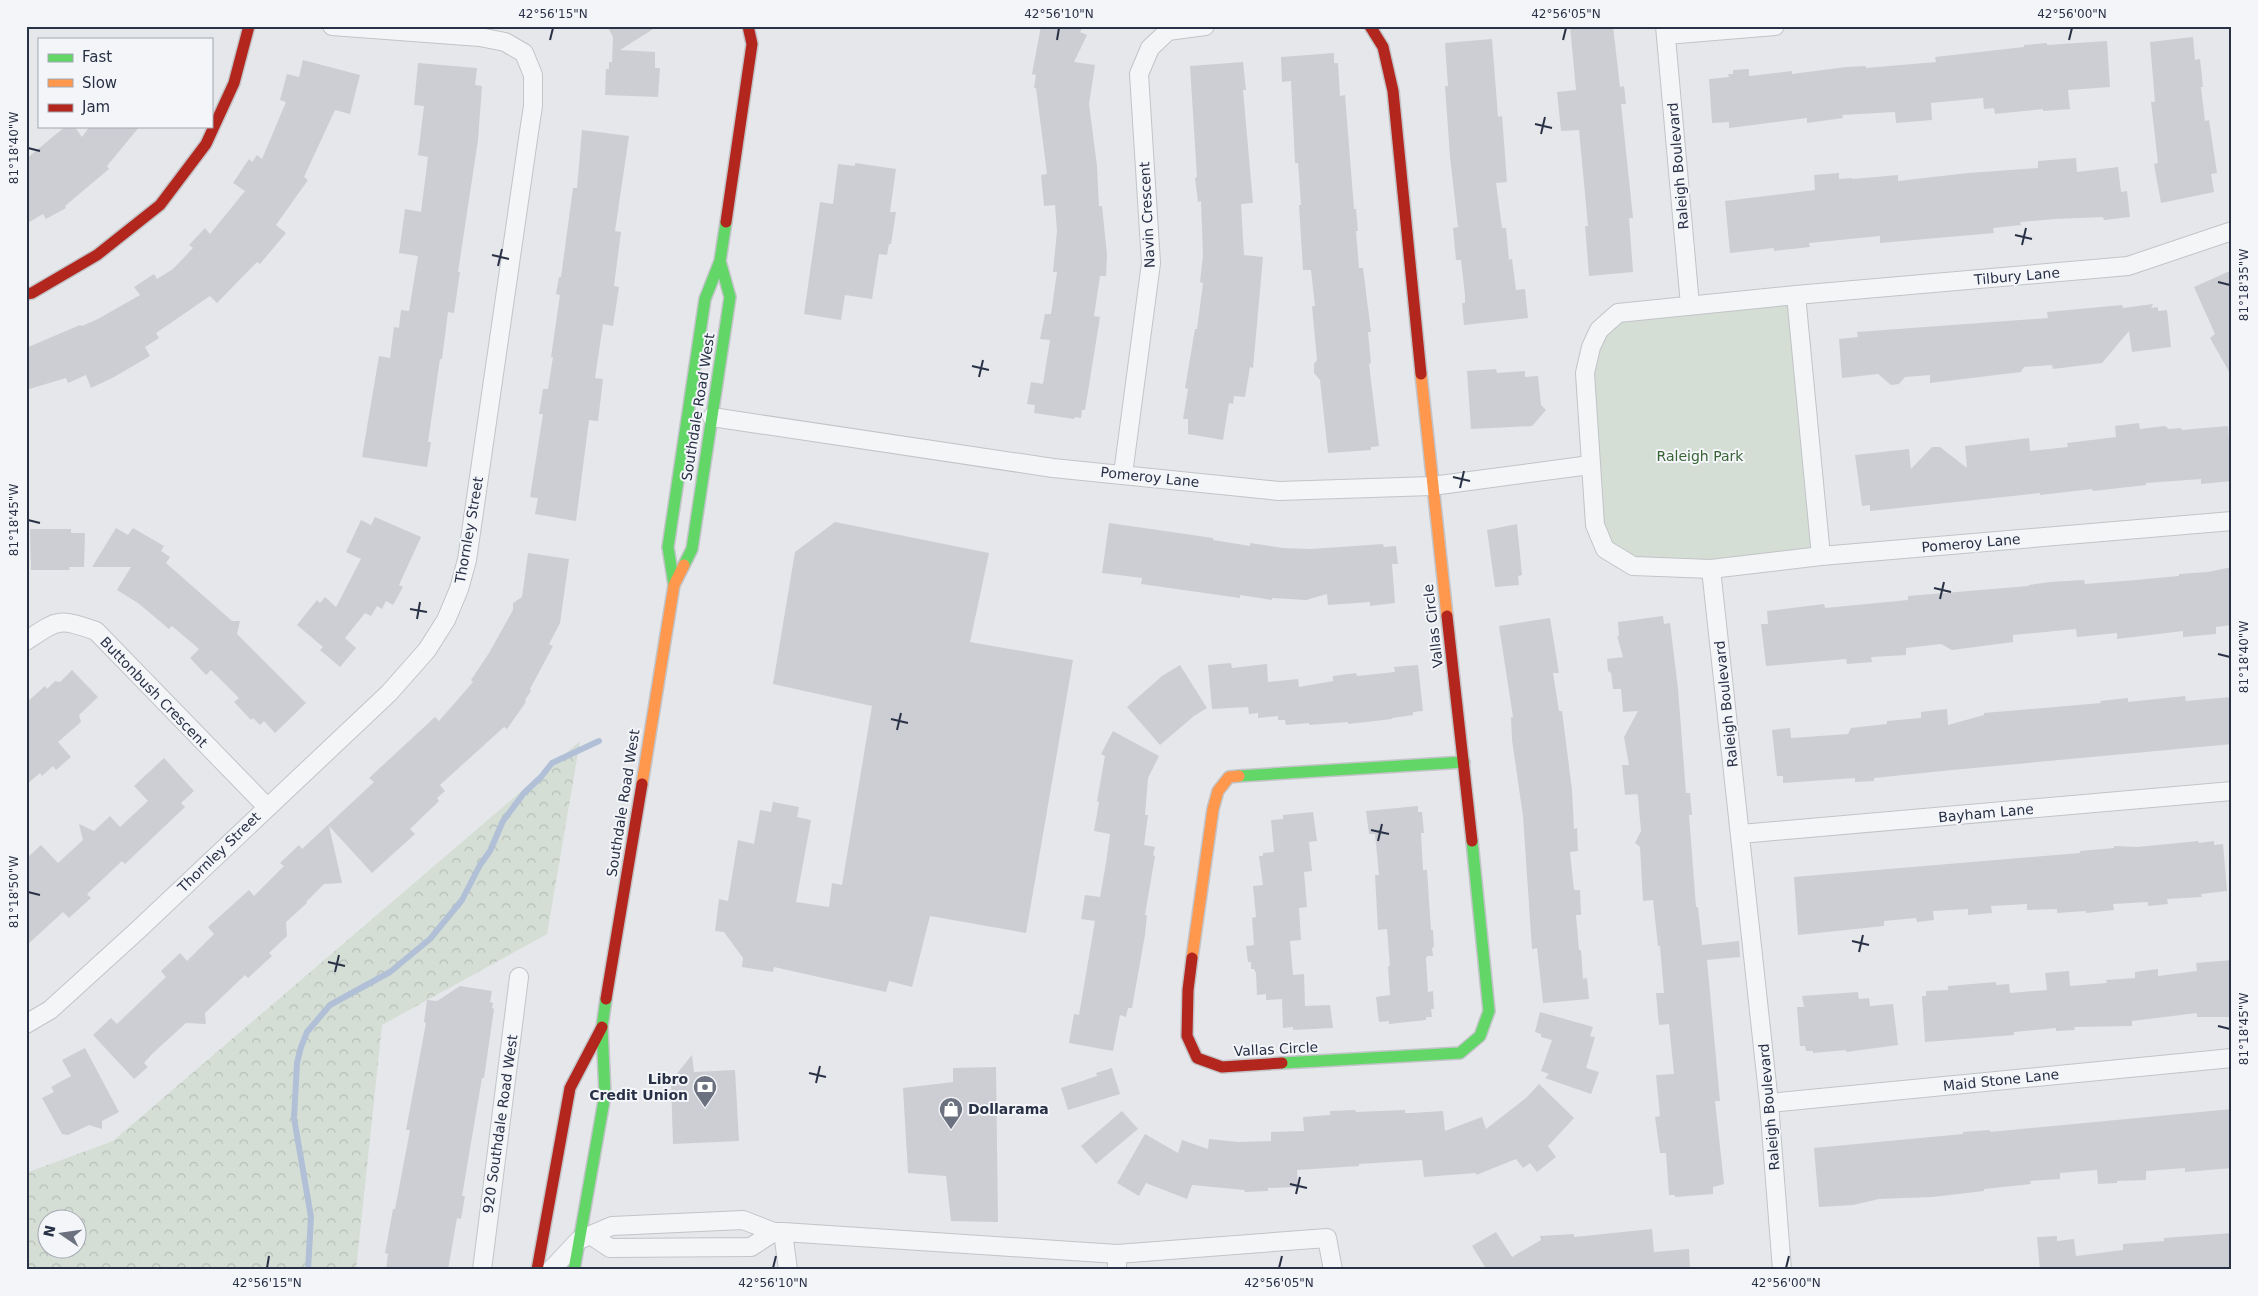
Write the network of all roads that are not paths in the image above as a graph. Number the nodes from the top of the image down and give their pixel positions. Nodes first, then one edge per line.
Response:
1 (249, 26) edge
2 (332, 26) edge
3 (748, 26) edge
4 (762, 26) edge
5 (1205, 26) edge
6 (1370, 26) edge
7 (1775, 26) edge
8 (1666, 31) edge
9 (752, 44) junction
10 (2232, 231) edge
11 (720, 261) junction
12 (26, 294) edge
13 (1796, 296) junction
14 (1690, 305) junction
15 (712, 417) junction
16 (1590, 465) junction
17 (1123, 474) junction
18 (1432, 486) junction
19 (2232, 521) edge
20 (1820, 556) junction
21 (1712, 569) junction
22 (674, 585) junction
23 (26, 641) edge
24 (1464, 762) junction
25 (2232, 791) edge
26 (267, 807) junction
27 (1741, 834) junction
28 (519, 977) dead end
29 (26, 1024) edge
30 (602, 1027) junction
31 (2232, 1058) edge
32 (1769, 1103) junction
33 (779, 1232) junction
34 (586, 1238) junction
35 (1117, 1262) edge
36 (482, 1270) edge
37 (537, 1270) edge
38 (551, 1270) edge
39 (574, 1270) edge
40 (788, 1270) edge
41 (1333, 1270) edge
42 (1782, 1270) edge

1 - 12 street
2 - 26 street, Thornley Street
3 - 9 street, Southdale Road West
4 - 9 street, Southdale Road West
5 - 17 street, Navin Crescent
6 - 18 street
7 - 8 street
8 - 14 street, Raleigh Boulevard
9 - 11 street, Southdale Road West
10 - 13 street, Tilbury Lane
11 - 15 street, Southdale Road West
11 - 22 street, Southdale Road West
13 - 14 street
13 - 20 street
14 - 16 street
15 - 17 street, Pomeroy Lane
15 - 22 street, Southdale Road West
16 - 18 street, Pomeroy Lane
16 - 21 street
17 - 18 street, Pomeroy Lane
18 - 24 street, Vallas Circle
19 - 20 street, Pomeroy Lane
20 - 21 street, Pomeroy Lane
21 - 27 street, Raleigh Boulevard
22 - 30 street, Southdale Road West
23 - 26 street, Buttonbush Crescent
24 - 24 street, Vallas Circle
25 - 27 street, Bayham Lane
26 - 29 street, Thornley Street
27 - 32 street, Raleigh Boulevard
28 - 36 street, 920 Southdale Road West
30 - 34 street, Southdale Road West
30 - 37 street, Southdale Road West
31 - 32 street, Maid Stone Lane
32 - 42 street, Raleigh Boulevard
33 - 34 street
33 - 34 street
33 - 35 street
33 - 40 street
34 - 38 street
34 - 39 street, Southdale Road West
35 - 41 street

